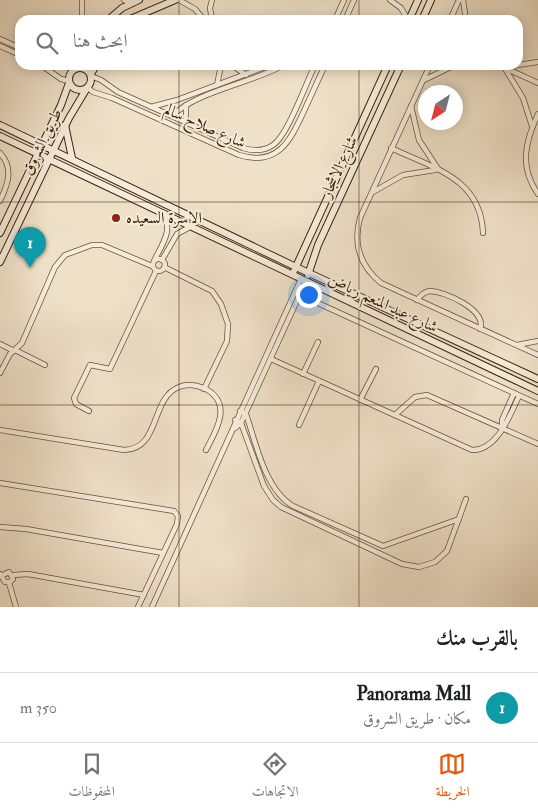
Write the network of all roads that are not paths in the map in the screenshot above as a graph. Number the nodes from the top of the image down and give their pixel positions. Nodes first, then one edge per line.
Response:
1 (82, 0) edge
2 (124, 0) edge
3 (175, 0) edge
4 (179, 0) edge
5 (212, 0) edge
6 (344, 0) edge
7 (354, 0) edge
8 (390, 0) edge
9 (413, 0) edge
10 (418, 0) edge
11 (431, 0) edge
12 (461, 0) edge
13 (136, 1) edge
14 (340, 10) junction
15 (82, 15) edge
16 (115, 15) edge
17 (140, 15) edge
18 (200, 15) edge
19 (212, 15) edge
20 (336, 15) edge
21 (338, 15) edge
22 (347, 15) edge
23 (405, 15) edge
24 (410, 15) edge
25 (424, 15) edge
26 (453, 15) edge
27 (465, 15) edge
28 (0, 38) edge
29 (0, 46) edge
30 (15, 46) edge
31 (15, 53) edge
32 (538, 62) edge
33 (523, 65) edge
34 (48, 70) edge
35 (75, 70) edge
36 (87, 70) edge
37 (94, 70) edge
38 (221, 70) edge
39 (239, 70) edge
40 (258, 70) edge
41 (272, 70) edge
42 (313, 70) edge
43 (322, 70) edge
44 (386, 70) edge
45 (399, 70) edge
46 (428, 70) edge
47 (445, 70) edge
48 (505, 70) edge
49 (509, 70) edge
50 (91, 75) junction
51 (246, 75) junction
52 (422, 81) junction
53 (69, 82) junction
54 (538, 83) edge
55 (217, 86) junction
56 (87, 88) junction
57 (186, 105) junction
58 (411, 105) junction
59 (150, 107) junction
60 (538, 114) edge
61 (172, 116) junction
62 (186, 123) junction
63 (0, 125) edge
64 (65, 125) junction
65 (532, 126) junction
66 (0, 136) edge
67 (42, 144) junction
68 (392, 148) junction
69 (54, 150) junction
70 (0, 153) edge
71 (38, 154) junction
72 (72, 158) junction
73 (49, 159) junction
74 (439, 170) junction
75 (371, 193) junction
76 (145, 194) junction
77 (538, 194) edge
78 (0, 201) edge
79 (141, 203) junction
80 (162, 213) junction
81 (199, 221) junction
82 (193, 228) junction
83 (0, 232) edge
84 (483, 233) dead end
85 (162, 260) junction
86 (0, 262) edge
87 (154, 266) junction
88 (164, 267) junction
89 (296, 267) junction
90 (308, 273) junction
91 (292, 275) junction
92 (303, 280) junction
93 (298, 294) junction
94 (417, 300) junction
95 (480, 329) junction
96 (538, 341) edge
97 (318, 342) dead end
98 (0, 344) edge
99 (515, 345) junction
100 (14, 350) junction
101 (0, 354) edge
102 (538, 355) edge
103 (7, 358) junction
104 (271, 359) junction
105 (45, 365) dead end
106 (376, 369) dead end
107 (0, 373) edge
108 (303, 374) junction
109 (538, 379) edge
110 (319, 381) junction
111 (204, 389) junction
112 (538, 391) edge
113 (514, 393) junction
114 (519, 396) junction
115 (360, 400) junction
116 (538, 404) edge
117 (89, 411) dead end
118 (240, 411) junction
119 (246, 414) junction
120 (395, 415) junction
121 (235, 420) junction
122 (241, 423) junction
123 (298, 424) dead end
124 (502, 427) junction
125 (235, 428) junction
126 (0, 430) edge
127 (538, 444) edge
128 (206, 450) dead end
129 (0, 483) edge
130 (466, 499) dead end
131 (459, 520) junction
132 (0, 527) edge
133 (366, 540) junction
134 (363, 546) junction
135 (163, 553) junction
136 (1, 575) edge
137 (13, 575) junction
138 (9, 583) junction
139 (144, 595) junction
140 (16, 607) edge
141 (138, 607) edge
142 (152, 607) edge

1 - 15 street
2 - 13 street
3 - 17 street
4 - 18 street
5 - 19 street
6 - 14 street
7 - 22 street
8 - 23 street
9 - 10 street
10 - 24 street
11 - 25 street
12 - 26 street
12 - 27 street
13 - 16 street
14 - 20 street
14 - 21 street
28 - 30 street
29 - 31 street
32 - 33 street
34 - 53 street
35 - 53 street
36 - 50 street
37 - 50 street
38 - 55 street
39 - 51 street
40 - 51 street
41 - 57 street
42 - 62 street, شارع صلاح سالم
43 - 56 street, شارع صلاح سالم
44 - 89 street, شارع الاشجار
45 - 90 street, شارع الاشجار
46 - 52 street
47 - 52 street
48 - 65 street
49 - 54 street
50 - 56 street
50 - 59 street, شارع صلاح سالم
51 - 55 street
52 - 58 street
53 - 56 street
53 - 67 street, طريق الشروق
55 - 59 street
56 - 64 street, طريق الشروق
57 - 61 street
57 - 62 street
58 - 68 street
58 - 74 street
59 - 61 street, شارع صلاح سالم
60 - 65 street
61 - 62 street, شارع صلاح سالم
63 - 67 street, شارع عبد المنعم رياض
64 - 69 street, طريق الشروق
64 - 72 street
65 - 77 street
66 - 71 street, شارع عبد المنعم رياض
67 - 69 street, شارع عبد المنعم رياض
67 - 71 street, طريق الشروق
68 - 74 street
68 - 75 street
69 - 72 street, شارع عبد المنعم رياض
69 - 73 street, طريق الشروق
70 - 78 street
71 - 73 street, شارع عبد المنعم رياض
71 - 83 street, طريق الشروق
72 - 76 street, شارع عبد المنعم رياض
73 - 79 street, شارع عبد المنعم رياض
73 - 86 street, طريق الشروق
74 - 75 street
74 - 84 street
75 - 94 street
76 - 79 street
76 - 81 street, شارع عبد المنعم رياض
79 - 80 street, شارع عبد المنعم رياض
80 - 82 street, شارع عبد المنعم رياض
80 - 87 street
81 - 82 street
81 - 89 street, شارع عبد المنعم رياض
82 - 85 street
82 - 91 street, شارع عبد المنعم رياض
85 - 87 street
85 - 88 street
87 - 88 street
87 - 100 street
87 - 117 street
88 - 111 street
89 - 90 street, شارع عبد المنعم رياض
89 - 91 street, شارع الاشجار
90 - 92 street, شارع الاشجار
90 - 109 street, شارع عبد المنعم رياض
91 - 92 street, شارع عبد المنعم رياض
92 - 93 street
92 - 112 street, شارع عبد المنعم رياض
93 - 104 street
93 - 113 street
93 - 118 street
94 - 95 street
94 - 95 street
95 - 99 street
96 - 99 street
97 - 108 street
98 - 100 street
99 - 102 street
100 - 103 street
100 - 105 street
101 - 103 street
103 - 107 street
104 - 108 street
104 - 119 street
106 - 115 street
108 - 110 street
110 - 115 street
110 - 123 street
111 - 126 street
111 - 128 street
113 - 114 street
113 - 124 street
114 - 116 street
114 - 124 street
115 - 120 street
118 - 119 street
118 - 121 street
119 - 122 street
119 - 133 street
120 - 124 street
120 - 124 street
121 - 122 street
121 - 125 street
122 - 125 street
122 - 134 street
124 - 127 street
125 - 142 street
129 - 135 street
130 - 131 street
131 - 133 street
131 - 134 street
132 - 135 street
133 - 134 street
135 - 139 street
136 - 137 street
136 - 138 street
137 - 138 street
137 - 139 street
138 - 140 street
139 - 141 street

